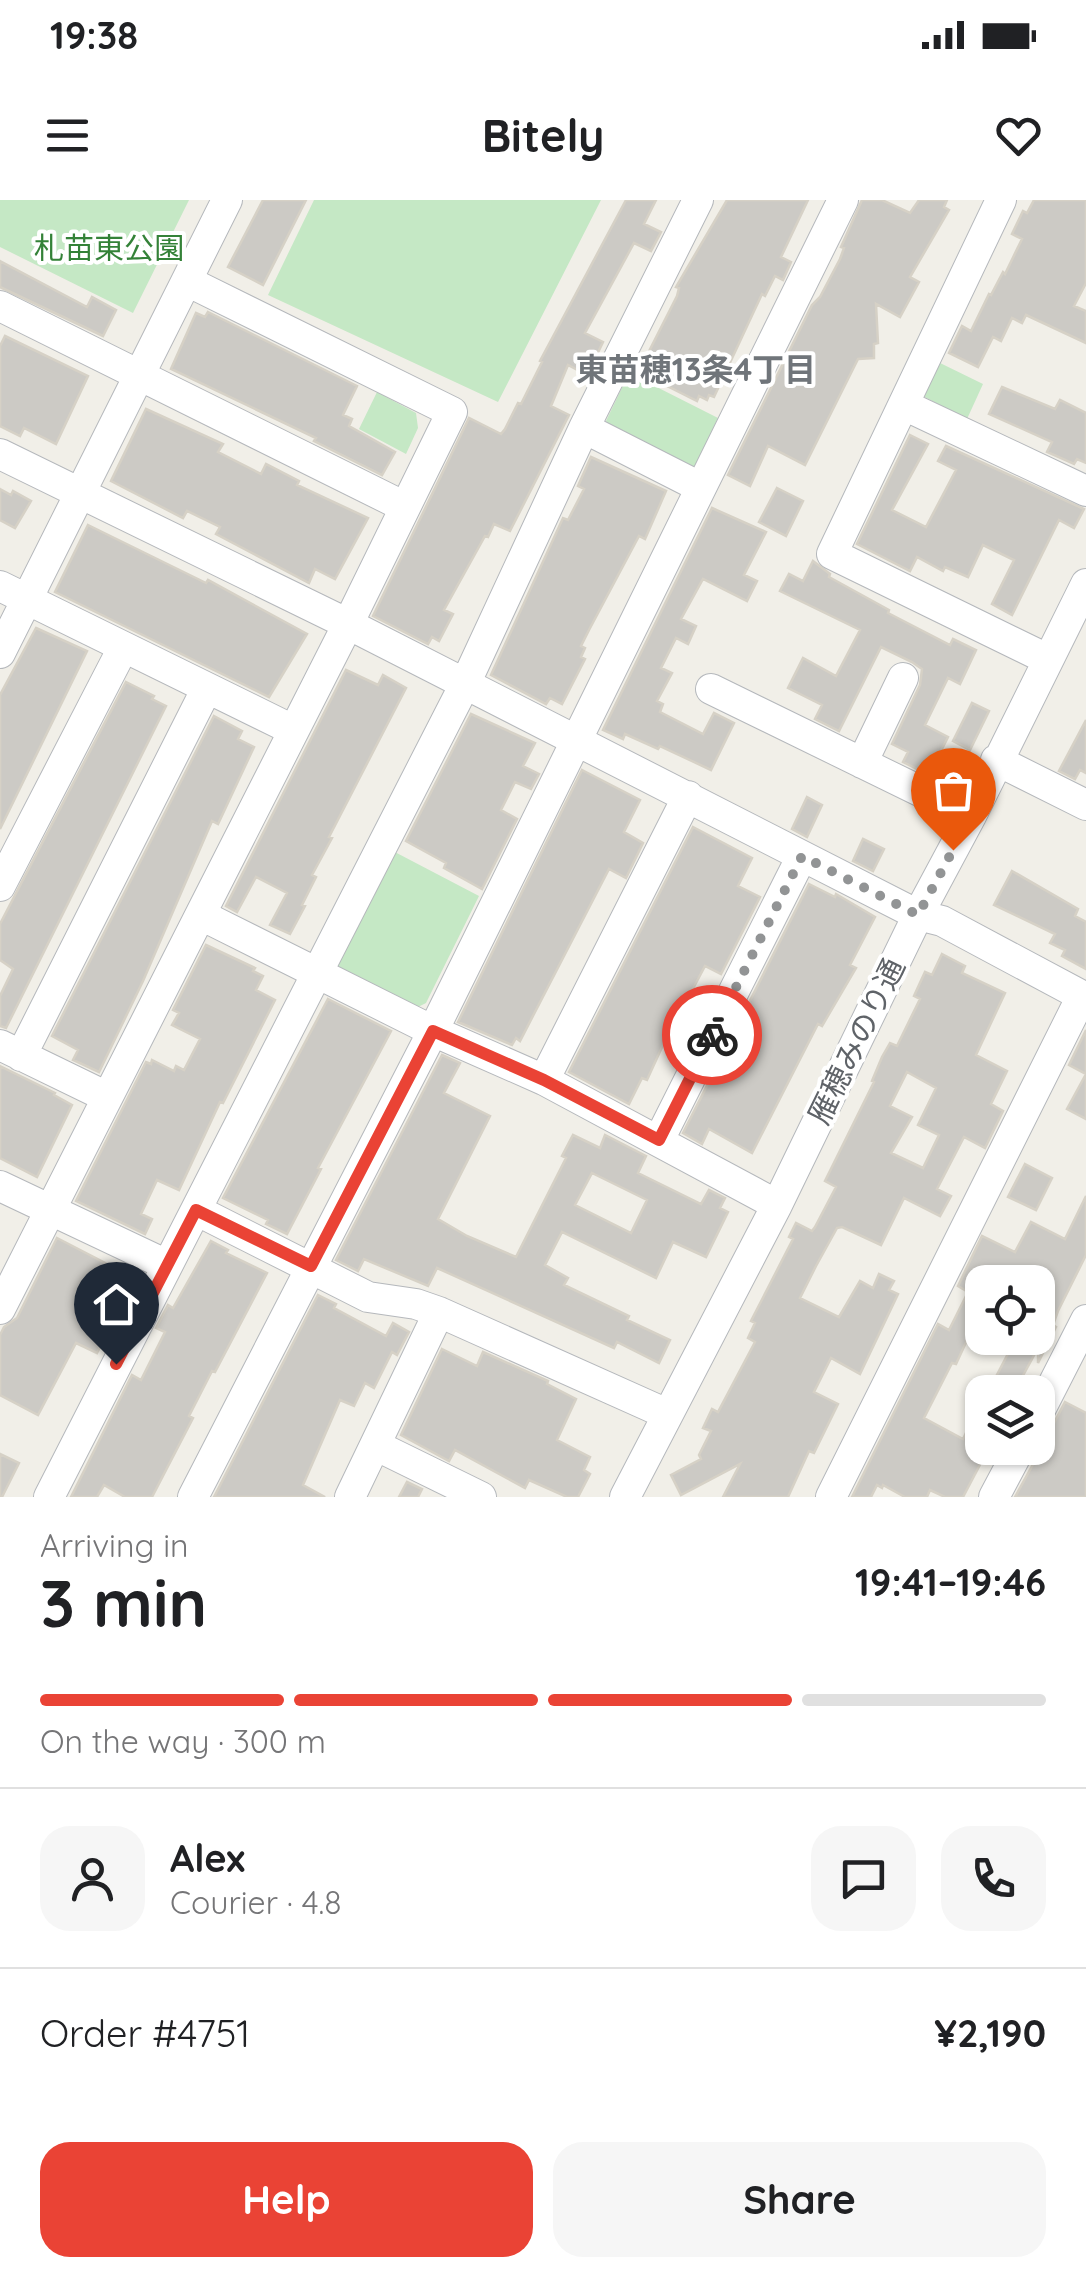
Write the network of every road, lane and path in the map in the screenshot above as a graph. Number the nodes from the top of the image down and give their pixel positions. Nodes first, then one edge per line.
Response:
1 (227, 200) edge
2 (698, 200) edge
3 (842, 200) edge
4 (1002, 200) edge
5 (187, 282) junction
6 (0, 306) edge
7 (140, 374) junction
8 (904, 405) junction
9 (584, 428) junction
10 (0, 454) edge
11 (700, 486) junction
12 (1086, 491) edge
13 (82, 495) junction
14 (405, 507) junction
15 (13, 593) edge
16 (1082, 604) edge
17 (348, 624) junction
18 (123, 648) junction
19 (0, 653) edge
20 (1048, 660) junction
21 (904, 678) dead end
22 (466, 684) junction
23 (711, 689) dead end
24 (206, 690) junction
25 (293, 730) junction
26 (575, 738) junction
27 (996, 760) junction
28 (862, 763) junction
29 (688, 796) junction
30 (1086, 805) edge
31 (971, 816) junction
32 (802, 856) junction
33 (0, 886) edge
34 (201, 914) junction
35 (918, 915) junction
36 (316, 972) junction
37 (1084, 997) edge
38 (433, 1031) junction
39 (10, 1050) edge
40 (544, 1080) junction
41 (107, 1097) junction
42 (659, 1140) junction
43 (0, 1186) edge
44 (776, 1205) junction
45 (196, 1210) junction
46 (52, 1211) junction
47 (167, 1265) junction
48 (311, 1266) junction
49 (0, 1308) edge
50 (439, 1312) junction
51 (1086, 1320) edge
52 (1055, 1381) edge
53 (666, 1414) junction
54 (374, 1446) junction
55 (1011, 1465) edge
56 (629, 1495) edge
57 (49, 1497) edge
58 (193, 1497) edge
59 (350, 1497) edge
60 (481, 1497) edge
61 (831, 1497) edge
62 (994, 1497) edge

1 - 5 street
2 - 9 street
3 - 11 street
4 - 8 street
5 - 7 street
5 - 14 street
6 - 7 street
7 - 13 street
7 - 14 street
8 - 12 street
8 - 20 street
9 - 11 street
9 - 22 street
10 - 13 street
11 - 26 street
13 - 15 street
13 - 17 street
14 - 17 street
15 - 18 street
15 - 19 street
16 - 20 street, 雁穂みのり通
17 - 22 street
17 - 25 street
18 - 24 street
18 - 33 street
20 - 27 street, 雁穂みのり通
21 - 28 street
22 - 26 street
22 - 36 street
23 - 28 street
24 - 25 street
24 - 39 street
25 - 34 street
26 - 29 street
26 - 38 street
27 - 30 street
27 - 31 street, 雁穂みのり通
28 - 31 street
29 - 32 street
29 - 40 street
31 - 35 street, 雁穂みのり通
32 - 35 street
32 - 42 street
34 - 36 street
34 - 41 street
35 - 37 street
35 - 44 street, 雁穂みのり通
36 - 38 street
36 - 45 street
37 - 61 street
38 - 40 street
38 - 48 street
39 - 41 street
40 - 42 street
41 - 46 street
42 - 44 street
43 - 46 street
44 - 53 street, 雁穂みのり通
45 - 47 street
45 - 48 street
46 - 47 street
46 - 49 street
47 - 57 street
48 - 50 street
48 - 58 street
50 - 53 street
50 - 54 street
51 - 52 street
53 - 56 street, 雁穂みのり通
54 - 59 street
54 - 60 street
55 - 62 street

